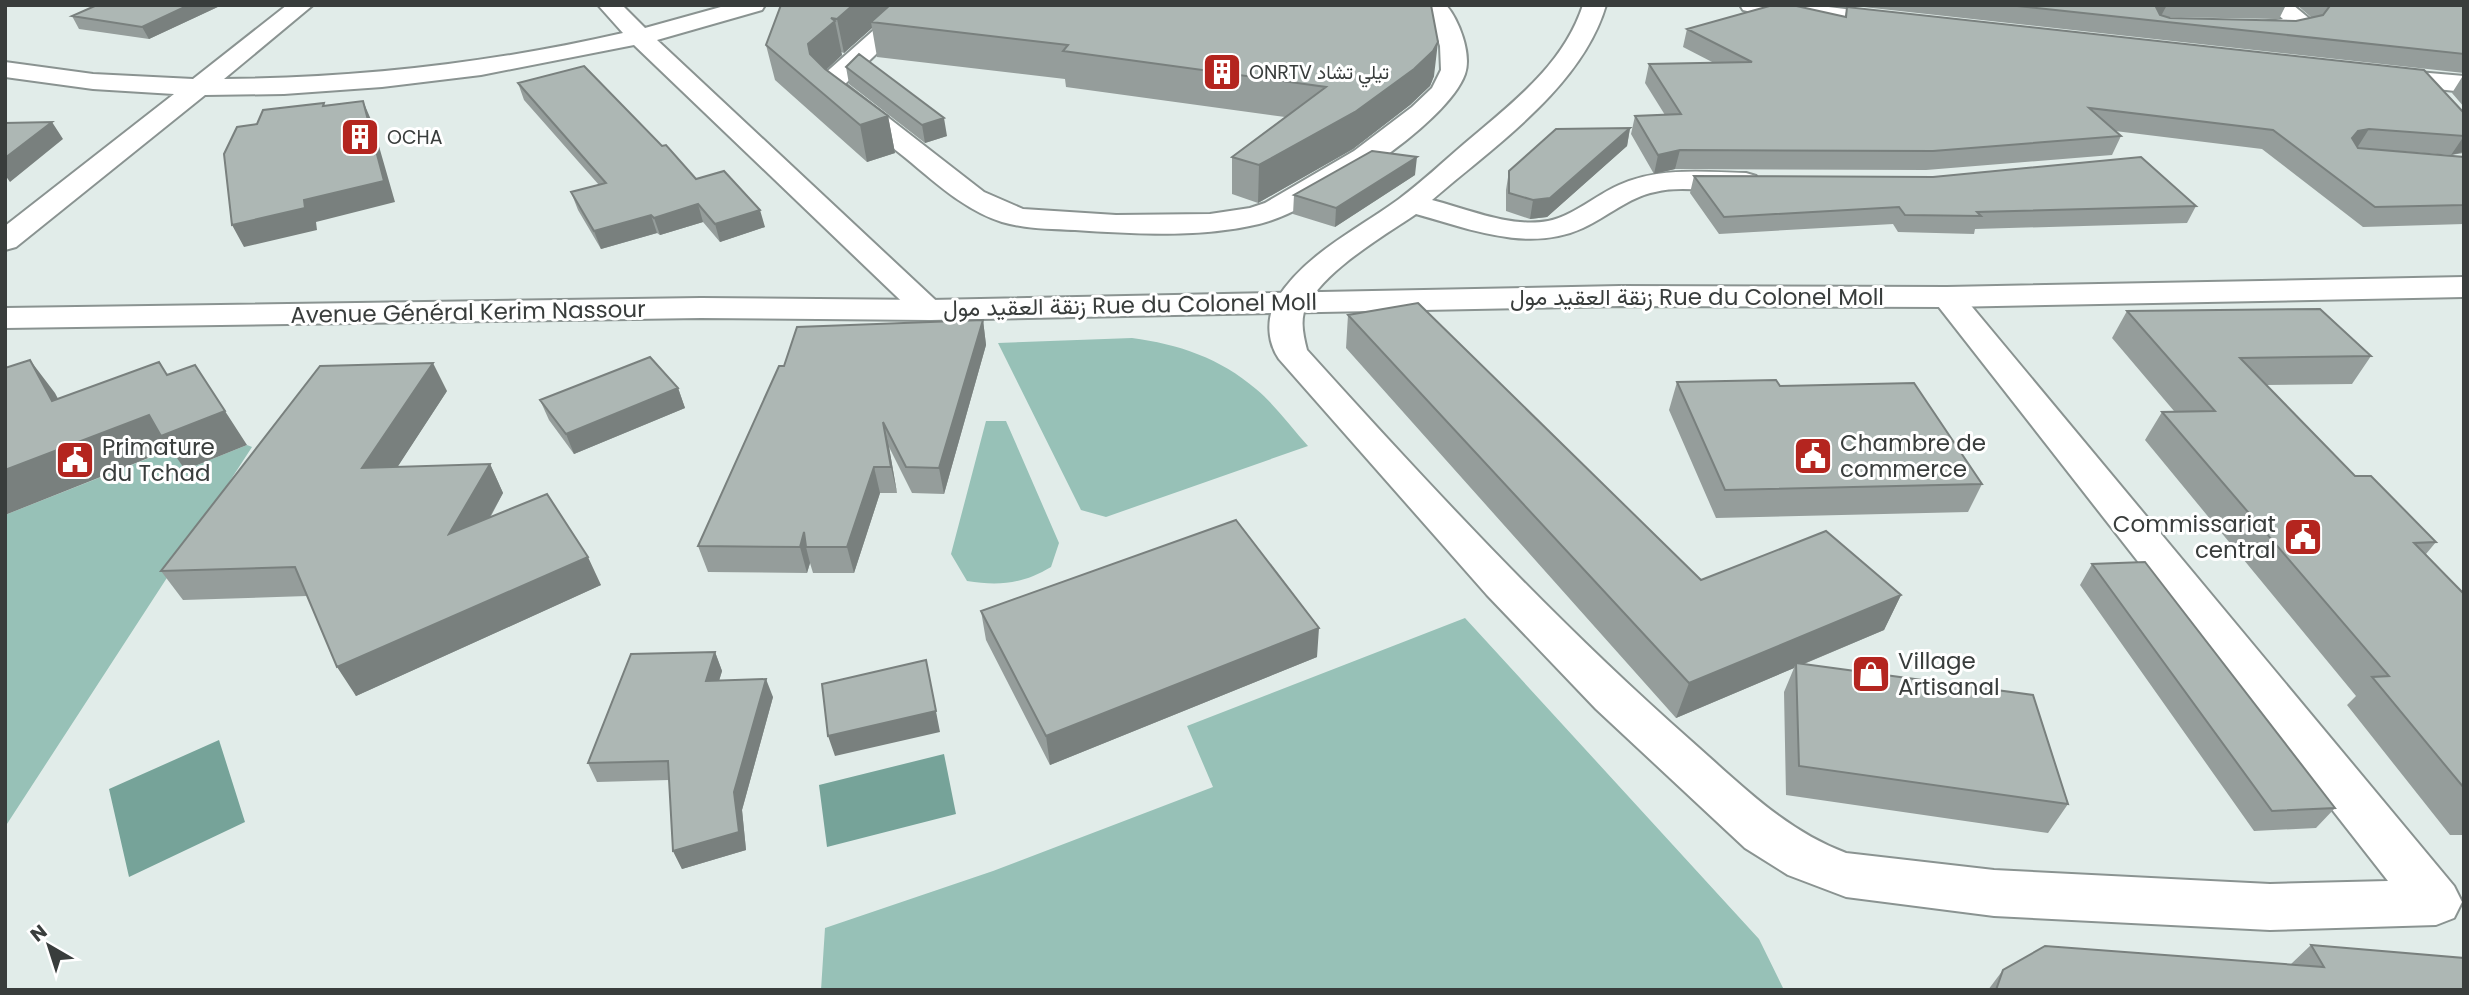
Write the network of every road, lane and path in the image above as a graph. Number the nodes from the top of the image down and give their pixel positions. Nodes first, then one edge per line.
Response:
1 (302, 5) edge
2 (609, 5) edge
3 (754, 5) edge
4 (916, 5) edge
5 (1424, 5) edge
6 (1595, 5) edge
7 (1751, 5) edge
8 (2278, 5) edge
9 (1916, 24) edge
10 (2245, 28) edge
11 (639, 36) junction
12 (5, 69) edge
13 (2355, 74) edge
14 (2423, 81) junction
15 (2464, 84) edge
16 (199, 87) junction
17 (2448, 108) edge
18 (1770, 182) edge
19 (1411, 204) junction
20 (5, 241) edge
21 (2464, 287) edge
22 (1947, 296) junction
23 (1291, 302) junction
24 (930, 310) junction
25 (5, 318) edge
26 (2450, 902) edge

1 - 16 street
2 - 11 street
3 - 11 street
4 - 5 street
6 - 19 street
7 - 9 street
8 - 10 street
11 - 16 street
11 - 24 street
12 - 16 street
13 - 14 street
14 - 15 street
14 - 17 street
16 - 20 street
18 - 19 street
19 - 23 street
21 - 22 street, زنقة العقيد مول Rue du Colonel Moll
22 - 23 street, زنقة العقيد مول Rue du Colonel Moll
22 - 26 street
23 - 24 street, زنقة العقيد مول Rue du Colonel Moll
23 - 26 street
24 - 25 street, Avenue Général Kerim Nassour

